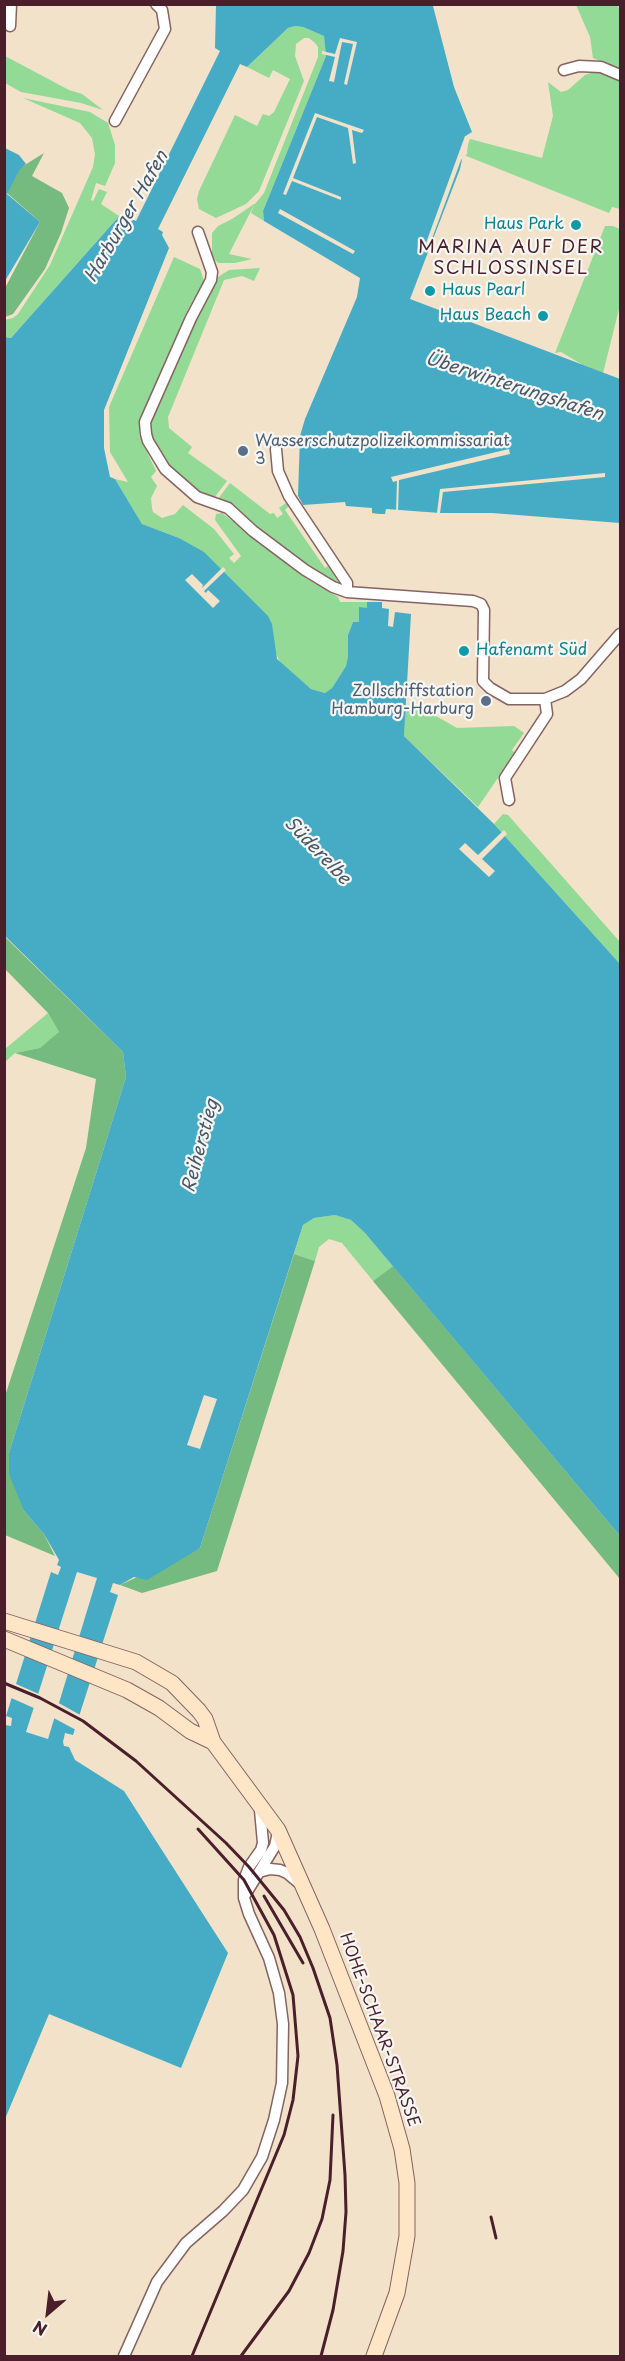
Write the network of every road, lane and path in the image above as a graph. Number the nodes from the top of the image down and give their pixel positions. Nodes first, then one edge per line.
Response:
1 (11, 4) edge
2 (156, 4) edge
3 (10, 26) dead end
4 (564, 70) dead end
5 (621, 75) edge
6 (115, 121) dead end
7 (198, 232) dead end
8 (276, 449) dead end
9 (347, 592) junction
10 (621, 634) edge
11 (545, 699) junction
12 (509, 800) dead end
13 (4, 1621) edge
14 (11, 1642) edge
15 (213, 1742) junction
16 (259, 1802) junction
17 (282, 1847) junction
18 (261, 1850) junction
19 (259, 1872) junction
20 (306, 1891) junction
21 (244, 1898) junction
22 (124, 2356) edge
23 (374, 2356) edge

1 - 3 street
2 - 6 street
4 - 5 street
7 - 9 street
8 - 9 street
9 - 11 street
10 - 11 street
11 - 12 street
13 - 15 main road, HOHE-SCHAAR-STRASSE
14 - 15 main road, HOHE-SCHAAR-STRASSE
15 - 16 main road, HOHE-SCHAAR-STRASSE
16 - 17 main road, HOHE-SCHAAR-STRASSE
16 - 18 street
17 - 18 street
17 - 19 street
17 - 20 main road, HOHE-SCHAAR-STRASSE
18 - 21 street
19 - 20 street
19 - 21 street
20 - 23 main road, HOHE-SCHAAR-STRASSE
21 - 22 street

